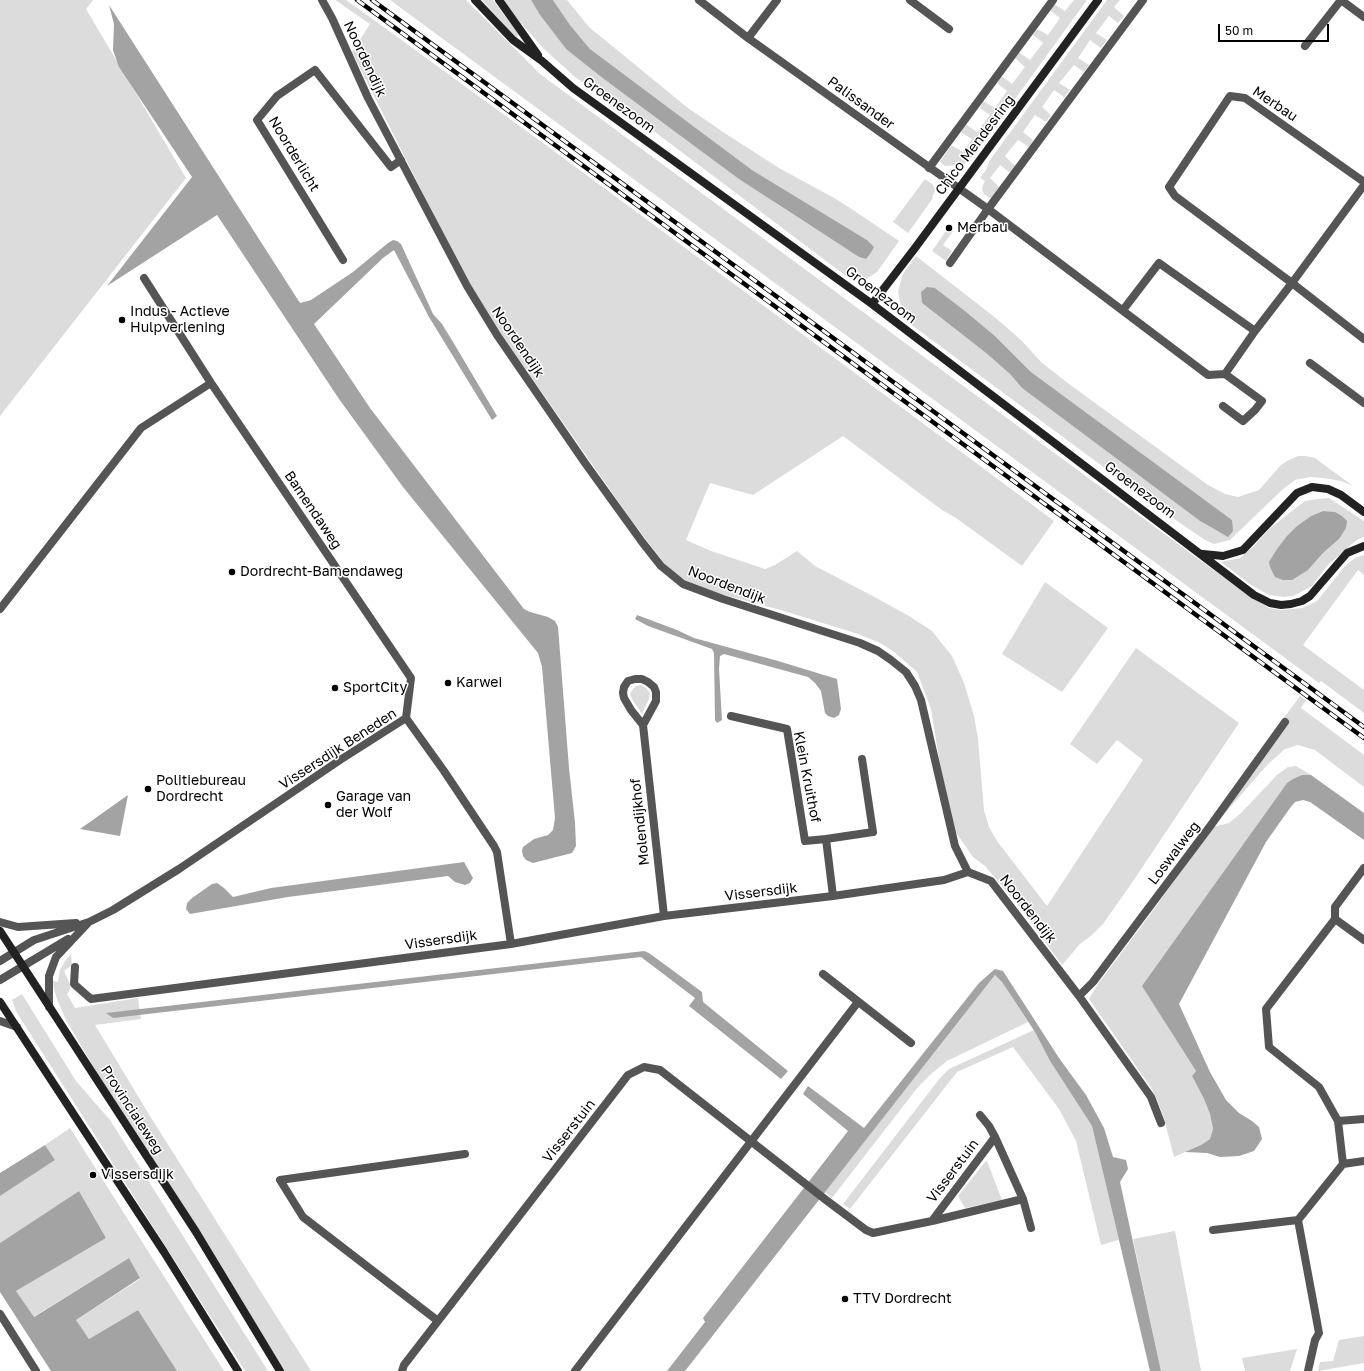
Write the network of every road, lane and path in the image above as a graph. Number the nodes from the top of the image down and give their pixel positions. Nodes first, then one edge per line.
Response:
1 (322, 0) edge
2 (475, 0) edge
3 (499, 0) edge
4 (699, 0) edge
5 (777, 0) edge
6 (910, 0) edge
7 (1053, 0) edge
8 (1098, 0) edge
9 (1142, 0) edge
10 (1341, 0) edge
11 (1364, 17) edge
12 (949, 29) dead end
13 (748, 38) junction
14 (1305, 46) dead end
15 (542, 61) junction
16 (401, 160) junction
17 (929, 168) junction
18 (1364, 183) edge
19 (959, 188) junction
20 (988, 209) junction
21 (343, 260) dead end
22 (950, 263) dead end
23 (144, 278) dead end
24 (1292, 283) junction
25 (872, 304) junction
26 (1123, 310) junction
27 (1255, 331) junction
28 (1364, 339) edge
29 (1310, 363) dead end
30 (1225, 374) junction
31 (211, 383) junction
32 (1364, 403) edge
33 (1223, 406) dead end
34 (1364, 512) edge
35 (1364, 546) edge
36 (1202, 554) junction
37 (0, 609) edge
38 (731, 716) dead end
39 (406, 718) junction
40 (1285, 722) dead end
41 (642, 725) junction
42 (862, 759) dead end
43 (826, 839) junction
44 (1364, 868) edge
45 (968, 872) junction
46 (833, 896) junction
47 (664, 916) junction
48 (1335, 919) junction
49 (0, 922) edge
50 (89, 922) junction
51 (0, 931) edge
52 (77, 933) junction
53 (1364, 940) edge
54 (511, 944) junction
55 (13, 952) junction
56 (0, 960) edge
57 (23, 966) junction
58 (75, 967) dead end
59 (822, 974) dead end
60 (0, 980) edge
61 (1079, 996) junction
62 (0, 1002) edge
63 (858, 1002) junction
64 (49, 1008) junction
65 (0, 1022) edge
66 (16, 1027) junction
67 (911, 1043) dead end
68 (980, 1115) dead end
69 (1364, 1120) edge
70 (1338, 1121) junction
71 (1161, 1123) dead end
72 (995, 1137) junction
73 (750, 1142) junction
74 (465, 1154) dead end
75 (1364, 1161) edge
76 (1343, 1164) junction
77 (1023, 1199) junction
78 (1298, 1220) junction
79 (932, 1221) junction
80 (1031, 1228) dead end
81 (1213, 1230) dead end
82 (0, 1314) edge
83 (438, 1321) junction
84 (36, 1371) edge
85 (238, 1371) edge
86 (280, 1371) edge
87 (402, 1371) edge
88 (575, 1371) edge
89 (1308, 1371) edge

1 - 16 street, Noordendijk
2 - 15 street, Groenezoom
3 - 15 street, Groenezoom
4 - 13 street, Palissander
5 - 13 street
6 - 12 street
7 - 17 street, Chico Mendesring
8 - 19 street, Chico Mendesring
9 - 20 street
10 - 11 street
10 - 14 street
13 - 17 street, Palissander
15 - 25 street, Groenezoom
16 - 21 street, Noorderlicht
16 - 45 street, Noordendijk
17 - 19 street, Palissander
18 - 24 street, Merbau
18 - 24 street, Merbau
19 - 20 street
19 - 25 street, Chico Mendesring
20 - 22 street
20 - 26 street
23 - 31 street, Bamendaweg
24 - 27 street, Merbau
24 - 28 street, Merbau
25 - 36 street, Groenezoom
26 - 27 street
26 - 30 street
27 - 30 street, Merbau
29 - 32 street
30 - 33 street
31 - 37 street
31 - 39 street, Bamendaweg
34 - 36 street
35 - 36 street, Groenezoom
38 - 43 street, Klein Kruithof
39 - 50 street, Vissersdijk Beneden
39 - 54 street, Vissersdijk Beneden
40 - 61 street, Loswalweg
41 - 41 street, Molendijkhof
41 - 47 street, Molendijkhof
42 - 43 street
43 - 46 street
44 - 48 street
45 - 46 street, Vissersdijk
45 - 61 street, Noordendijk
46 - 47 street, Vissersdijk
47 - 54 street, Vissersdijk
48 - 53 street
48 - 70 street
49 - 50 street, Vissersdijk Beneden
50 - 52 street, Vissersdijk Beneden
50 - 55 street, Vissersdijk Beneden
51 - 55 street, Provincialeweg
52 - 57 street, Vissersdijk Beneden
52 - 64 street, Vissersdijk Beneden
54 - 58 street, Vissersdijk
55 - 56 street
55 - 57 street, Provincialeweg
57 - 60 street
57 - 64 street, Provincialeweg
59 - 63 street
61 - 71 street, Noordendijk
62 - 66 street
63 - 67 street
63 - 73 street
64 - 86 street, Provincialeweg
65 - 66 street
66 - 85 street
68 - 72 street, Visserstuin
69 - 70 street
70 - 76 street
72 - 77 street, Visserstuin
72 - 79 street, Visserstuin
73 - 79 street, Visserstuin
73 - 83 street, Visserstuin
73 - 88 street
74 - 83 street
75 - 76 street
76 - 78 street
77 - 79 street, Visserstuin
77 - 80 street, Visserstuin
78 - 81 street
78 - 89 street
82 - 84 street
83 - 87 street, Visserstuin

